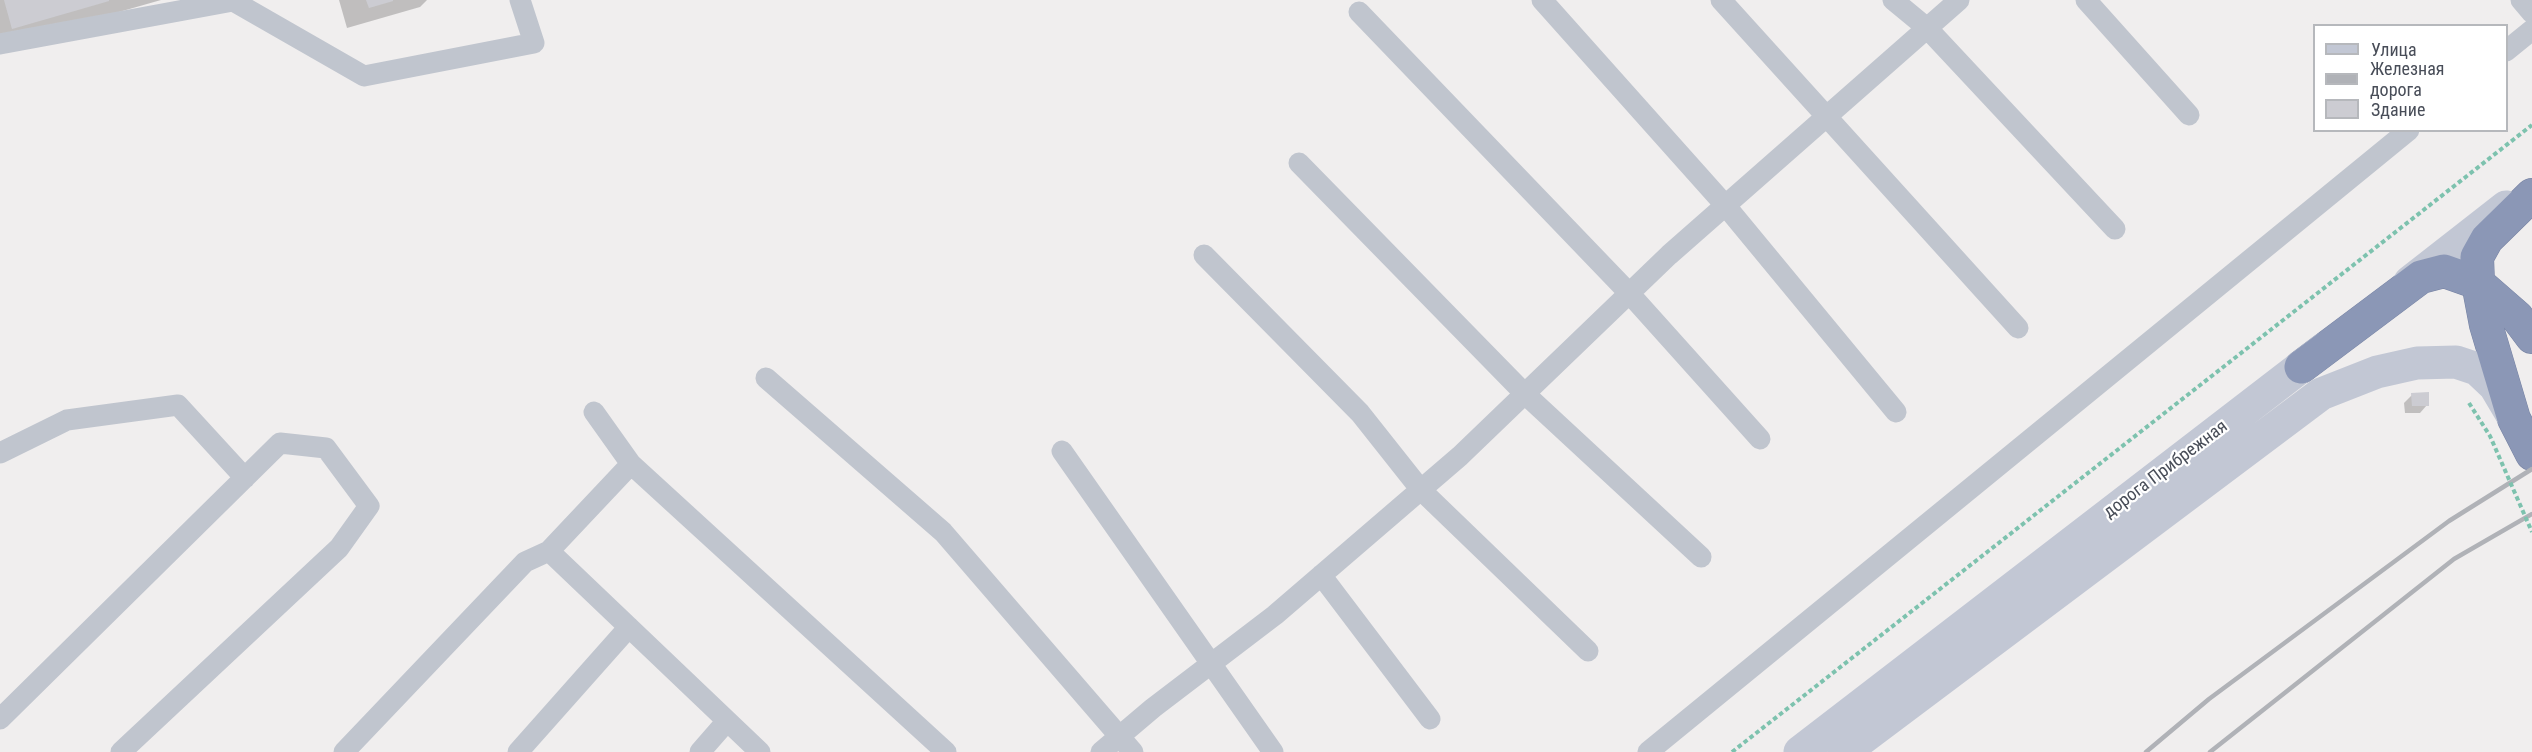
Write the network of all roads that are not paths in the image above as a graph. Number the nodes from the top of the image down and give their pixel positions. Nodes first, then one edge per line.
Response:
1 (520, 0) edge
2 (1542, 0) edge
3 (1721, 0) edge
4 (1893, 0) edge
5 (1959, 0) edge
6 (2086, 0) edge
7 (2521, 0) edge
8 (1359, 12) dead end
9 (2532, 13) edge
10 (1927, 28) junction
11 (2532, 30) edge
12 (0, 44) edge
13 (2508, 49) edge
14 (2189, 115) dead end
15 (1827, 116) junction
16 (2407, 132) edge
17 (1299, 163) dead end
18 (2532, 186) edge
19 (2532, 195) edge
20 (1725, 205) junction
21 (2115, 229) dead end
22 (1204, 255) dead end
23 (2478, 283) junction
24 (1629, 293) junction
25 (2018, 328) dead end
26 (2532, 337) edge
27 (2301, 367) junction
28 (766, 378) dead end
29 (1525, 394) junction
30 (594, 412) dead end
31 (1896, 412) dead end
32 (2514, 419) junction
33 (1760, 439) dead end
34 (1062, 451) dead end
35 (0, 453) edge
36 (2532, 454) edge
37 (631, 464) junction
38 (245, 478) junction
39 (1421, 490) junction
40 (549, 551) junction
41 (1701, 557) dead end
42 (1321, 575) junction
43 (629, 627) junction
44 (1588, 651) dead end
45 (1210, 664) junction
46 (0, 719) edge
47 (1430, 719) dead end
48 (727, 721) junction
49 (1127, 744) edge
50 (121, 752) edge
51 (344, 752) edge
52 (518, 752) edge
53 (700, 752) edge
54 (760, 752) edge
55 (946, 752) edge
56 (1101, 752) edge
57 (1273, 752) edge
58 (1648, 752) edge
59 (1800, 752) edge
60 (1844, 752) edge

1 - 12 lane
2 - 20 lane
3 - 15 lane
4 - 10 lane
5 - 10 lane
6 - 14 lane
7 - 9 lane
8 - 24 lane
10 - 15 lane
10 - 21 lane
11 - 13 lane
15 - 20 lane
15 - 25 lane
16 - 58 lane
17 - 29 lane
18 - 27 main road, дорога Прибрежная
19 - 23 highway
20 - 24 lane
20 - 31 lane
22 - 39 lane
23 - 26 highway
23 - 27 highway
23 - 32 highway
24 - 29 lane
24 - 33 lane
27 - 59 main road, дорога Прибрежная
28 - 49 lane
29 - 39 lane
29 - 41 lane
30 - 37 lane
32 - 36 highway
32 - 60 main road
34 - 45 lane
35 - 38 lane
37 - 40 lane
37 - 55 lane
38 - 46 lane
38 - 50 lane
39 - 42 lane
39 - 44 lane
40 - 43 lane
40 - 51 lane
42 - 45 lane
42 - 47 lane
43 - 48 lane
43 - 52 lane
45 - 49 lane
45 - 57 lane
48 - 53 lane
48 - 54 lane
49 - 56 lane

